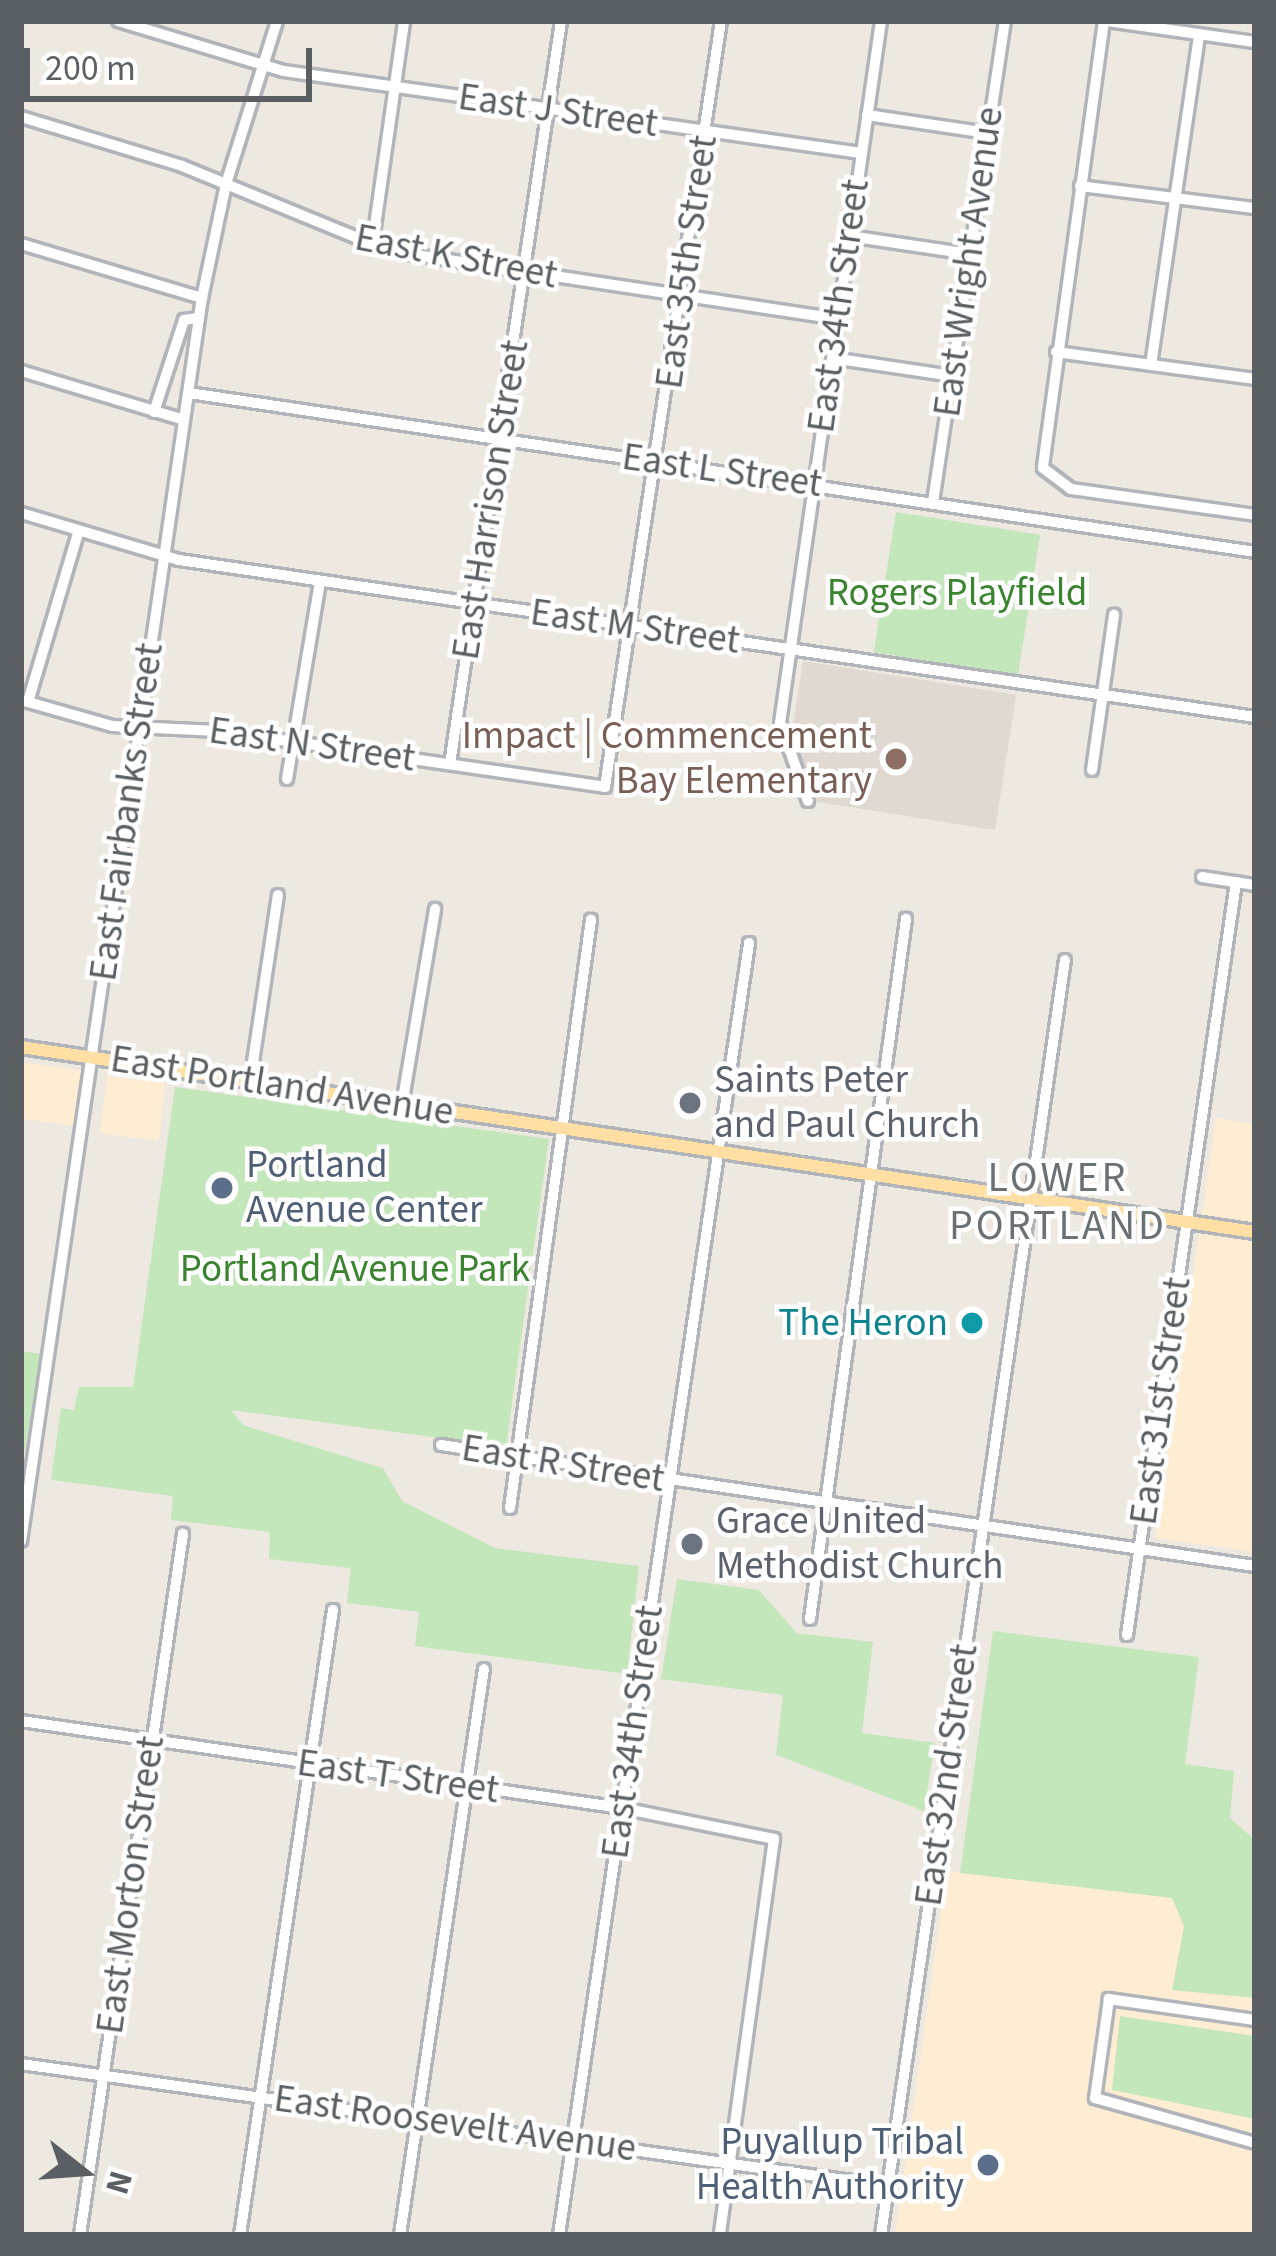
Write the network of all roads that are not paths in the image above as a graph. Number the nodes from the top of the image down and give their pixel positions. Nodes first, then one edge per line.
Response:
1 (118, 21) edge
2 (277, 21) edge
3 (404, 21) edge
4 (561, 21) edge
5 (721, 21) edge
6 (881, 21) edge
7 (1005, 21) edge
8 (1106, 21) edge
9 (1199, 34) junction
10 (1255, 42) edge
11 (262, 66) junction
12 (394, 87) junction
13 (549, 109) junction
14 (866, 115) junction
15 (21, 117) edge
16 (706, 132) junction
17 (988, 133) junction
18 (861, 153) junction
19 (226, 184) junction
20 (1080, 186) junction
21 (1175, 198) junction
22 (1255, 208) edge
23 (849, 236) junction
24 (21, 244) edge
25 (372, 247) junction
26 (970, 254) junction
27 (524, 275) junction
28 (682, 296) junction
29 (202, 298) junction
30 (199, 318) junction
31 (837, 319) junction
32 (1056, 352) junction
33 (832, 358) junction
34 (1151, 365) junction
35 (21, 371) edge
36 (952, 376) junction
37 (1255, 380) edge
38 (189, 393) junction
39 (154, 412) junction
40 (184, 420) junction
41 (501, 439) junction
42 (657, 462) junction
43 (813, 484) junction
44 (933, 502) junction
45 (21, 513) edge
46 (1255, 515) edge
47 (79, 530) junction
48 (1255, 552) edge
49 (165, 556) junction
50 (320, 581) junction
51 (476, 603) junction
52 (1114, 615) dead end
53 (634, 626) junction
54 (790, 648) junction
55 (1103, 696) junction
56 (25, 701) edge
57 (1255, 717) edge
58 (140, 726) junction
59 (295, 741) junction
60 (451, 764) junction
61 (1092, 770) dead end
62 (287, 779) dead end
63 (605, 787) joint
64 (808, 801) dead end
65 (1202, 877) dead end
66 (1236, 882) junction
67 (1255, 885) edge
68 (278, 895) dead end
69 (435, 909) dead end
70 (906, 919) dead end
71 (591, 920) dead end
72 (749, 944) dead end
73 (1065, 960) dead end
74 (21, 1047) edge
75 (91, 1058) junction
76 (250, 1082) junction
77 (402, 1105) junction
78 (560, 1128) junction
79 (716, 1153) junction
80 (874, 1175) junction
81 (1030, 1199) junction
82 (1187, 1223) junction
83 (1255, 1232) edge
84 (441, 1445) dead end
85 (513, 1458) junction
86 (669, 1481) junction
87 (826, 1504) junction
88 (510, 1508) dead end
89 (982, 1526) junction
90 (183, 1534) dead end
91 (21, 1541) edge
92 (1139, 1550) junction
93 (1255, 1566) edge
94 (333, 1610) dead end
95 (810, 1619) dead end
96 (1127, 1635) dead end
97 (484, 1669) dead end
98 (21, 1721) edge
99 (152, 1743) junction
100 (309, 1765) junction
101 (464, 1785) junction
102 (622, 1808) junction
103 (1255, 2020) edge
104 (21, 2064) edge
105 (103, 2076) junction
106 (260, 2096) junction
107 (417, 2120) junction
108 (572, 2142) junction
109 (1255, 2144) edge
110 (730, 2164) junction
111 (888, 2186) junction
112 (80, 2235) edge
113 (240, 2235) edge
114 (400, 2235) edge
115 (559, 2235) edge
116 (720, 2235) edge
117 (881, 2235) edge

1 - 11 street, East J Street
2 - 11 street, East Fairbanks Street
3 - 12 street
4 - 13 street, East Harrison Street
5 - 16 street, East 35th Street
6 - 14 street, East 34th Street
7 - 17 street, East Wright Avenue
8 - 9 street
8 - 20 street
9 - 10 street
9 - 21 street
11 - 12 street, East J Street
11 - 19 street, East Fairbanks Street
12 - 13 street, East J Street
12 - 25 street
13 - 16 street, East J Street
13 - 27 street, East Harrison Street
14 - 17 street
14 - 18 street, East 34th Street
15 - 19 street, East K Street
16 - 18 street, East J Street
16 - 28 street, East 35th Street
17 - 26 street, East Wright Avenue
18 - 23 street, East 34th Street
19 - 25 street, East K Street
19 - 29 street, East Fairbanks Street
20 - 21 street
20 - 32 street
21 - 22 street
21 - 34 street
23 - 26 street
23 - 31 street, East 34th Street
24 - 29 street
25 - 27 street, East K Street
26 - 36 street, East Wright Avenue
27 - 28 street, East K Street
27 - 41 street, East Harrison Street
28 - 31 street, East K Street
28 - 42 street, East 35th Street
29 - 30 street, East Fairbanks Street
30 - 38 street, East Fairbanks Street
30 - 39 street
31 - 33 street, East 34th Street
32 - 34 street
32 - 46 street
33 - 36 street
33 - 43 street, East 34th Street
34 - 37 street
35 - 39 street
36 - 44 street, East Wright Avenue
38 - 40 street, East Fairbanks Street
38 - 41 street, East L Street
39 - 40 street
40 - 49 street, East Fairbanks Street
41 - 42 street, East L Street
41 - 51 street, East Harrison Street
42 - 43 street, East L Street
42 - 53 street, East 35th Street
43 - 44 street, East L Street
43 - 54 street, East 34th Street
44 - 48 street, East L Street
45 - 47 street, East M Street
47 - 49 street, East M Street
47 - 56 street
49 - 50 street, East M Street
49 - 58 street, East Fairbanks Street
50 - 51 street, East M Street
50 - 59 street
51 - 53 street, East M Street
51 - 60 street, East Harrison Street
52 - 55 street
53 - 54 street, East M Street
53 - 63 street, East 35th Street
54 - 55 street, East M Street
54 - 64 street, East 34th Street
55 - 57 street, East M Street
55 - 61 street
56 - 58 street, East N Street
58 - 59 street, East N Street
58 - 75 street, East Fairbanks Street
59 - 60 street, East N Street
59 - 62 street
60 - 63 street, East N Street
65 - 66 street
66 - 67 street
66 - 82 street, East 31st Street
68 - 76 street
69 - 77 street
70 - 80 street
71 - 78 street
72 - 79 street, East 34th Street
73 - 81 street, East 32nd Street
74 - 75 main road, East Portland Avenue
75 - 76 main road, East Portland Avenue
75 - 91 street, East Fairbanks Street
76 - 77 main road, East Portland Avenue
77 - 78 main road, East Portland Avenue
78 - 79 main road, East Portland Avenue
78 - 85 street
79 - 80 main road, East Portland Avenue
79 - 86 street, East 34th Street
80 - 81 main road, East Portland Avenue
80 - 87 street
81 - 82 main road, East Portland Avenue
81 - 89 street, East 32nd Street
82 - 83 main road, East Portland Avenue
82 - 92 street, East 31st Street
84 - 85 street, East R Street
85 - 86 street, East R Street
85 - 88 street
86 - 87 street, East R Street
86 - 102 street, East 34th Street
87 - 89 street, East R Street
87 - 95 street
89 - 92 street, East R Street
89 - 111 street, East 32nd Street
90 - 99 street, East Morton Street
92 - 93 street, East R Street
92 - 96 street, East 31st Street
94 - 100 street
97 - 101 street
98 - 99 street, East T Street
99 - 100 street, East T Street
99 - 105 street, East Morton Street
100 - 101 street, East T Street
100 - 106 street
101 - 102 street, East T Street
101 - 107 street
102 - 108 street, East 34th Street
102 - 110 street, East T Street
103 - 109 street
104 - 105 street, East Roosevelt Avenue
105 - 106 street, East Roosevelt Avenue
105 - 112 street, East Morton Street
106 - 107 street, East Roosevelt Avenue
106 - 113 street
107 - 108 street, East Roosevelt Avenue
107 - 114 street
108 - 110 street, East Roosevelt Avenue
108 - 115 street, East 34th Street
110 - 111 street, East Roosevelt Avenue
110 - 116 street
111 - 117 street, East 32nd Street

